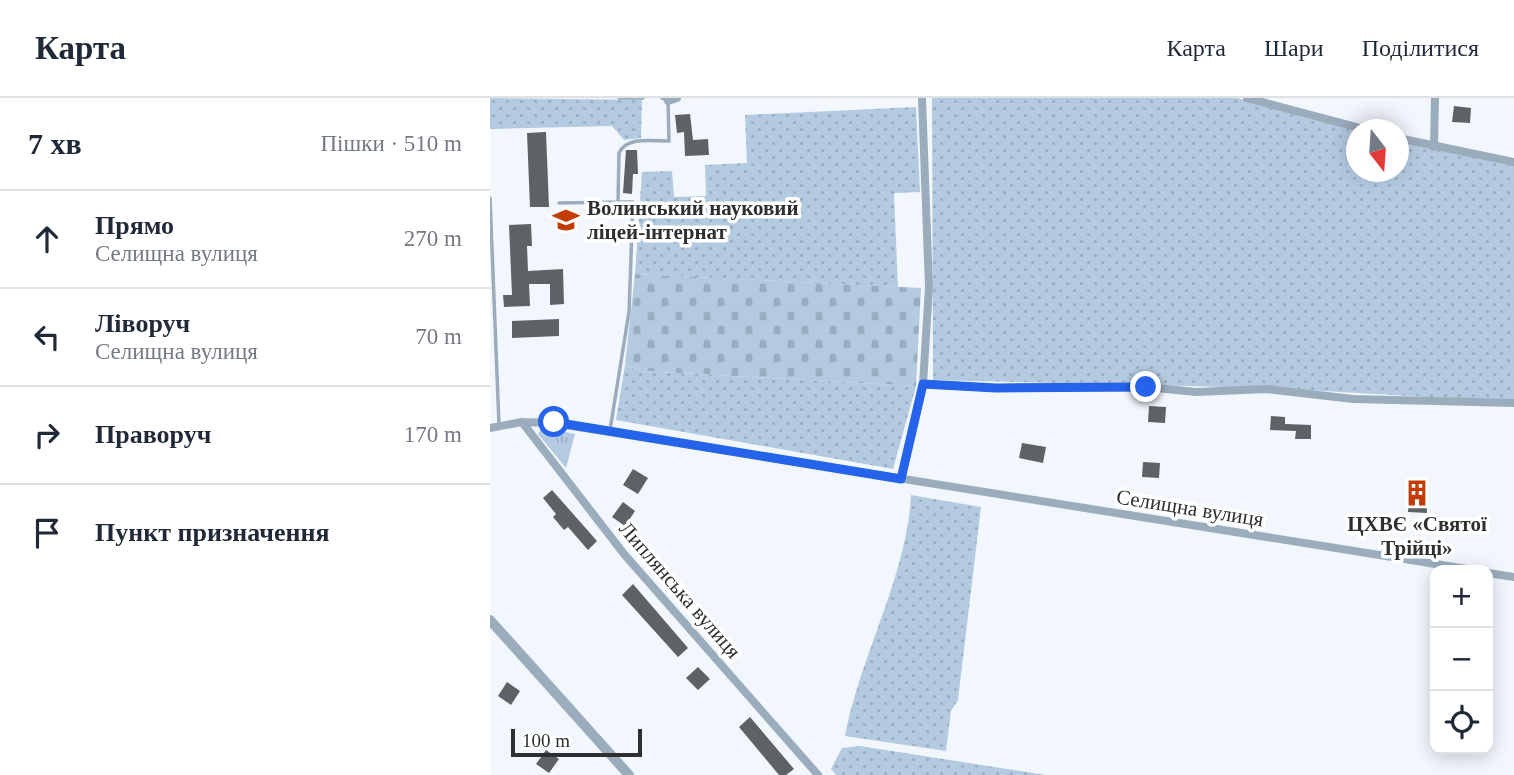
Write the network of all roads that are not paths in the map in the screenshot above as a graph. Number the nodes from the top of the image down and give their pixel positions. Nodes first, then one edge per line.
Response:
1 (619, 98) edge
2 (643, 98) edge
3 (677, 98) edge
4 (922, 98) edge
5 (1247, 98) edge
6 (1435, 98) edge
7 (665, 99) edge
8 (1346, 124) edge
9 (1409, 141) edge
10 (1434, 147) junction
11 (1514, 162) edge
12 (490, 198) edge
13 (618, 202) junction
14 (559, 203) dead end
15 (923, 384) junction
16 (1514, 403) edge
17 (522, 422) junction
18 (495, 427) edge
19 (609, 432) junction
20 (901, 479) junction
21 (1442, 565) edge
22 (1493, 573) edge
23 (1514, 577) edge
24 (490, 620) edge
25 (629, 775) edge
26 (818, 775) edge

1 - 2 lane
3 - 7 street
4 - 15 street
5 - 8 street
6 - 10 street
7 - 13 lane
9 - 10 street
10 - 11 street
12 - 18 lane
13 - 14 lane
13 - 19 lane
15 - 16 street
15 - 20 street
17 - 18 street, Селищна вулиця
17 - 19 street, Селищна вулиця
17 - 26 street, Липлянська вулиця
19 - 20 street, Селищна вулиця
20 - 21 street, Селищна вулиця
22 - 23 street
24 - 25 street

